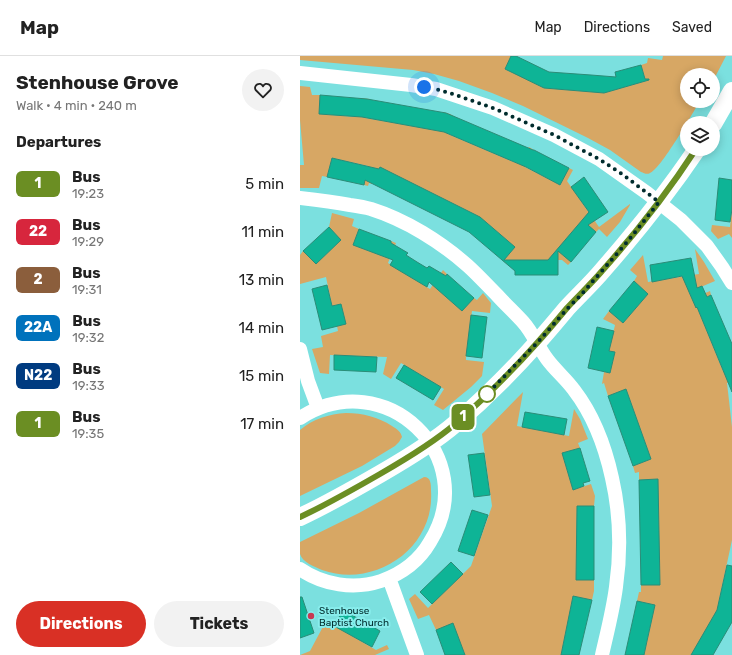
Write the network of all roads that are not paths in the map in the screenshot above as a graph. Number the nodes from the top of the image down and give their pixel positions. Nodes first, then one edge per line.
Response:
1 (300, 72) edge
2 (732, 91) edge
3 (718, 116) edge
4 (691, 156) edge
5 (300, 198) edge
6 (659, 202) junction
7 (732, 283) edge
8 (537, 343) junction
9 (300, 349) edge
10 (318, 408) junction
11 (300, 418) edge
12 (430, 443) junction
13 (300, 517) edge
14 (300, 569) edge
15 (389, 578) junction
16 (417, 655) edge
17 (602, 655) edge

1 - 6 street
2 - 3 street
4 - 6 street
5 - 8 street
6 - 7 street
6 - 8 street
8 - 12 street
8 - 17 street
9 - 10 street
10 - 11 street
10 - 12 street
12 - 13 street
12 - 15 street
14 - 15 street
15 - 16 street

